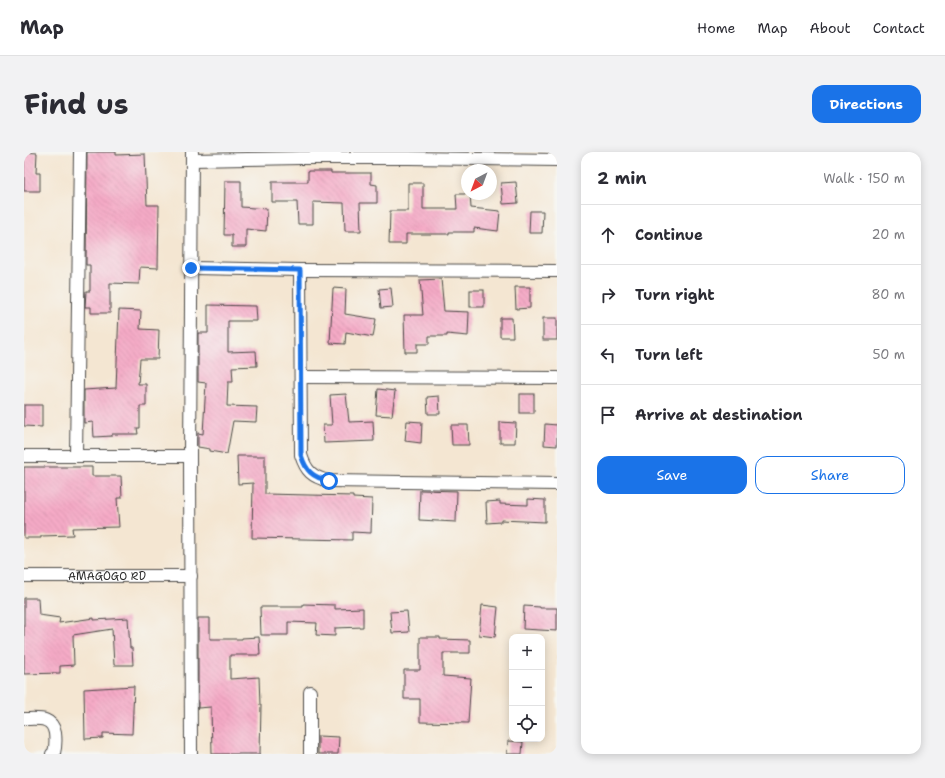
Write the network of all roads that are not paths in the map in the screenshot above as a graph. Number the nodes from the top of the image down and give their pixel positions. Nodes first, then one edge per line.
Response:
1 (80, 152) edge
2 (301, 155) edge
3 (409, 155) edge
4 (192, 156) edge
5 (513, 156) edge
6 (557, 160) edge
7 (191, 268) junction
8 (300, 270) junction
9 (557, 271) edge
10 (301, 377) junction
11 (557, 378) edge
12 (24, 456) edge
13 (76, 456) junction
14 (190, 456) junction
15 (557, 484) edge
16 (24, 576) edge
17 (191, 576) junction
18 (310, 692) dead end
19 (24, 719) edge
20 (52, 754) edge
21 (191, 754) edge
22 (310, 754) edge

1 - 13 street
2 - 3 street
2 - 4 street
3 - 5 street
4 - 7 street
5 - 6 street
7 - 8 street
7 - 14 street
8 - 9 street
8 - 10 street
10 - 11 street
10 - 15 street
12 - 13 street
13 - 14 street
14 - 17 street
16 - 17 street, AMAGOGO RD
17 - 21 street
18 - 22 street
19 - 20 street

